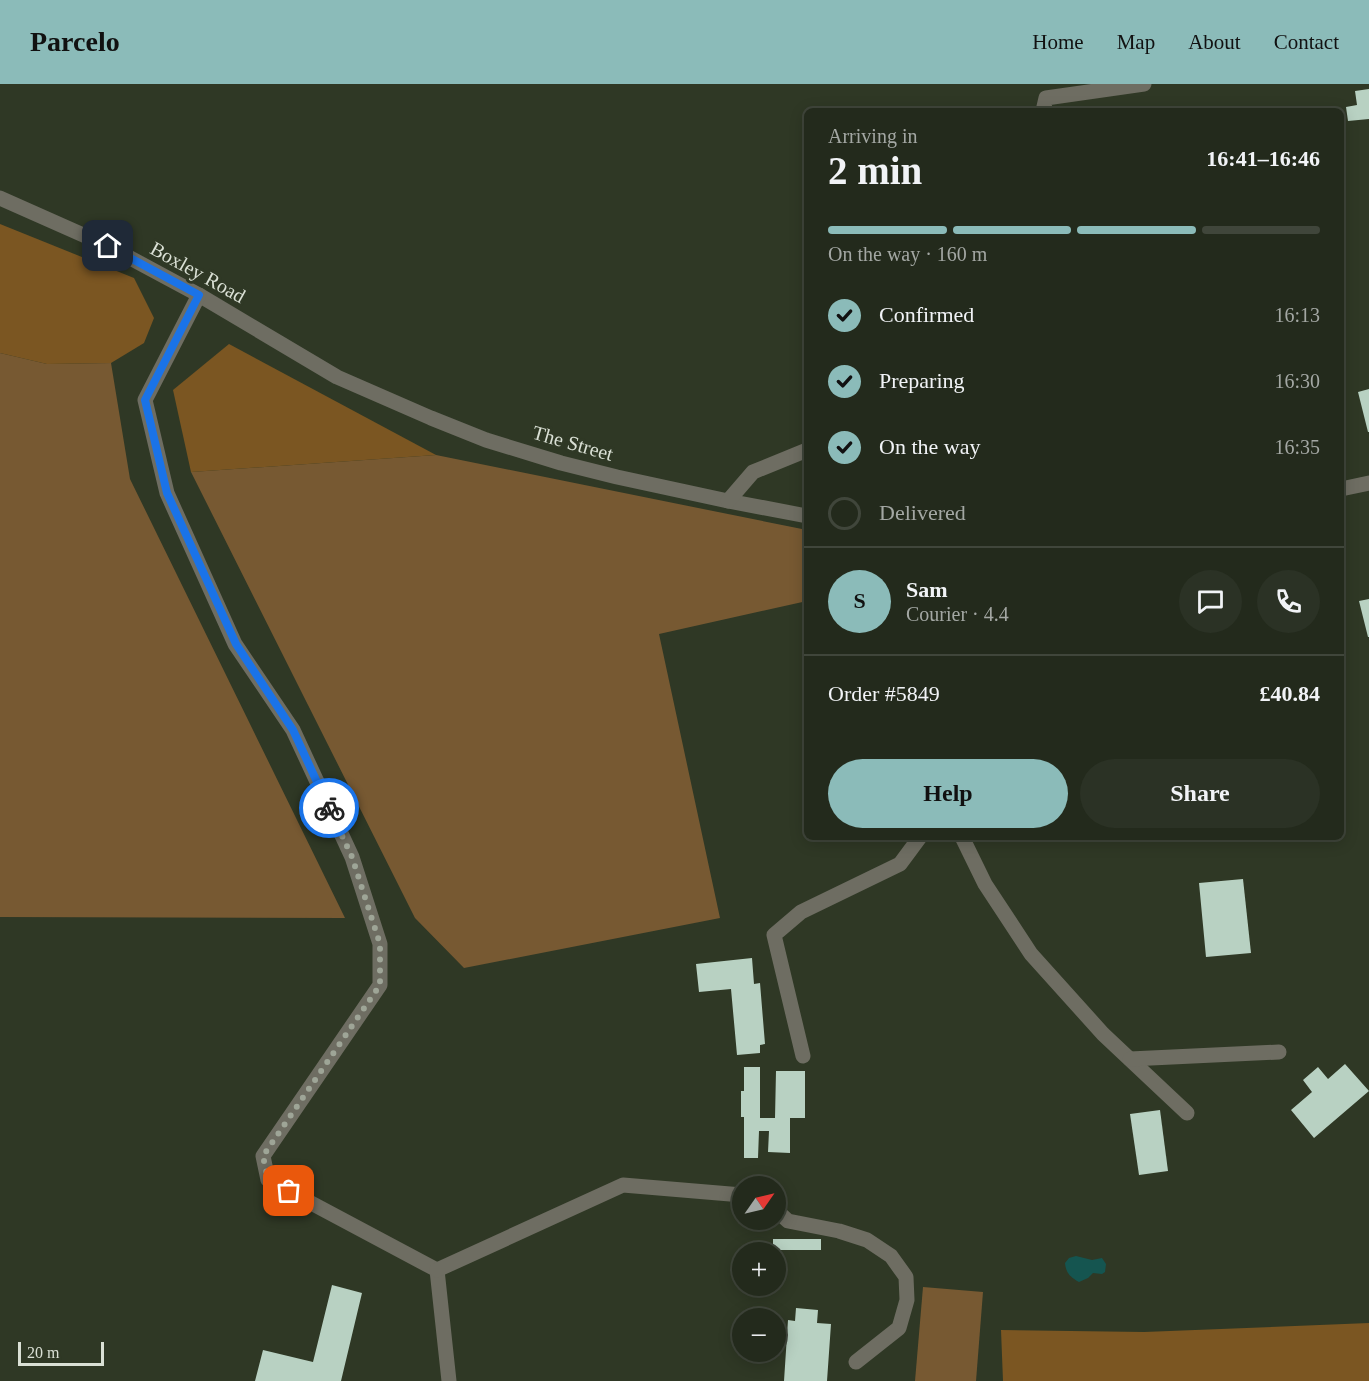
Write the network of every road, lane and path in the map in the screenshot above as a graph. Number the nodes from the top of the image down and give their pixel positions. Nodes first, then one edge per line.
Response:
1 (1144, 84) edge
2 (1043, 108) edge
3 (0, 198) edge
4 (199, 295) junction
5 (337, 377) joint
6 (804, 451) edge
7 (1369, 483) edge
8 (1344, 488) edge
9 (728, 501) junction
10 (804, 515) edge
11 (918, 840) edge
12 (963, 840) edge
13 (1279, 1052) dead end
14 (803, 1056) dead end
15 (1130, 1059) junction
16 (1187, 1113) dead end
17 (732, 1194) edge
18 (786, 1219) edge
19 (437, 1270) junction
20 (856, 1362) dead end
21 (449, 1381) edge

1 - 2 street
3 - 4 street, Boxley Road
4 - 5 street, Boxley Road
4 - 19 street
5 - 9 street, The Street
6 - 9 street
7 - 8 street
9 - 10 street, The Street
11 - 14 street
12 - 15 street
13 - 15 street
15 - 16 street
17 - 19 street
18 - 20 street
19 - 21 street

